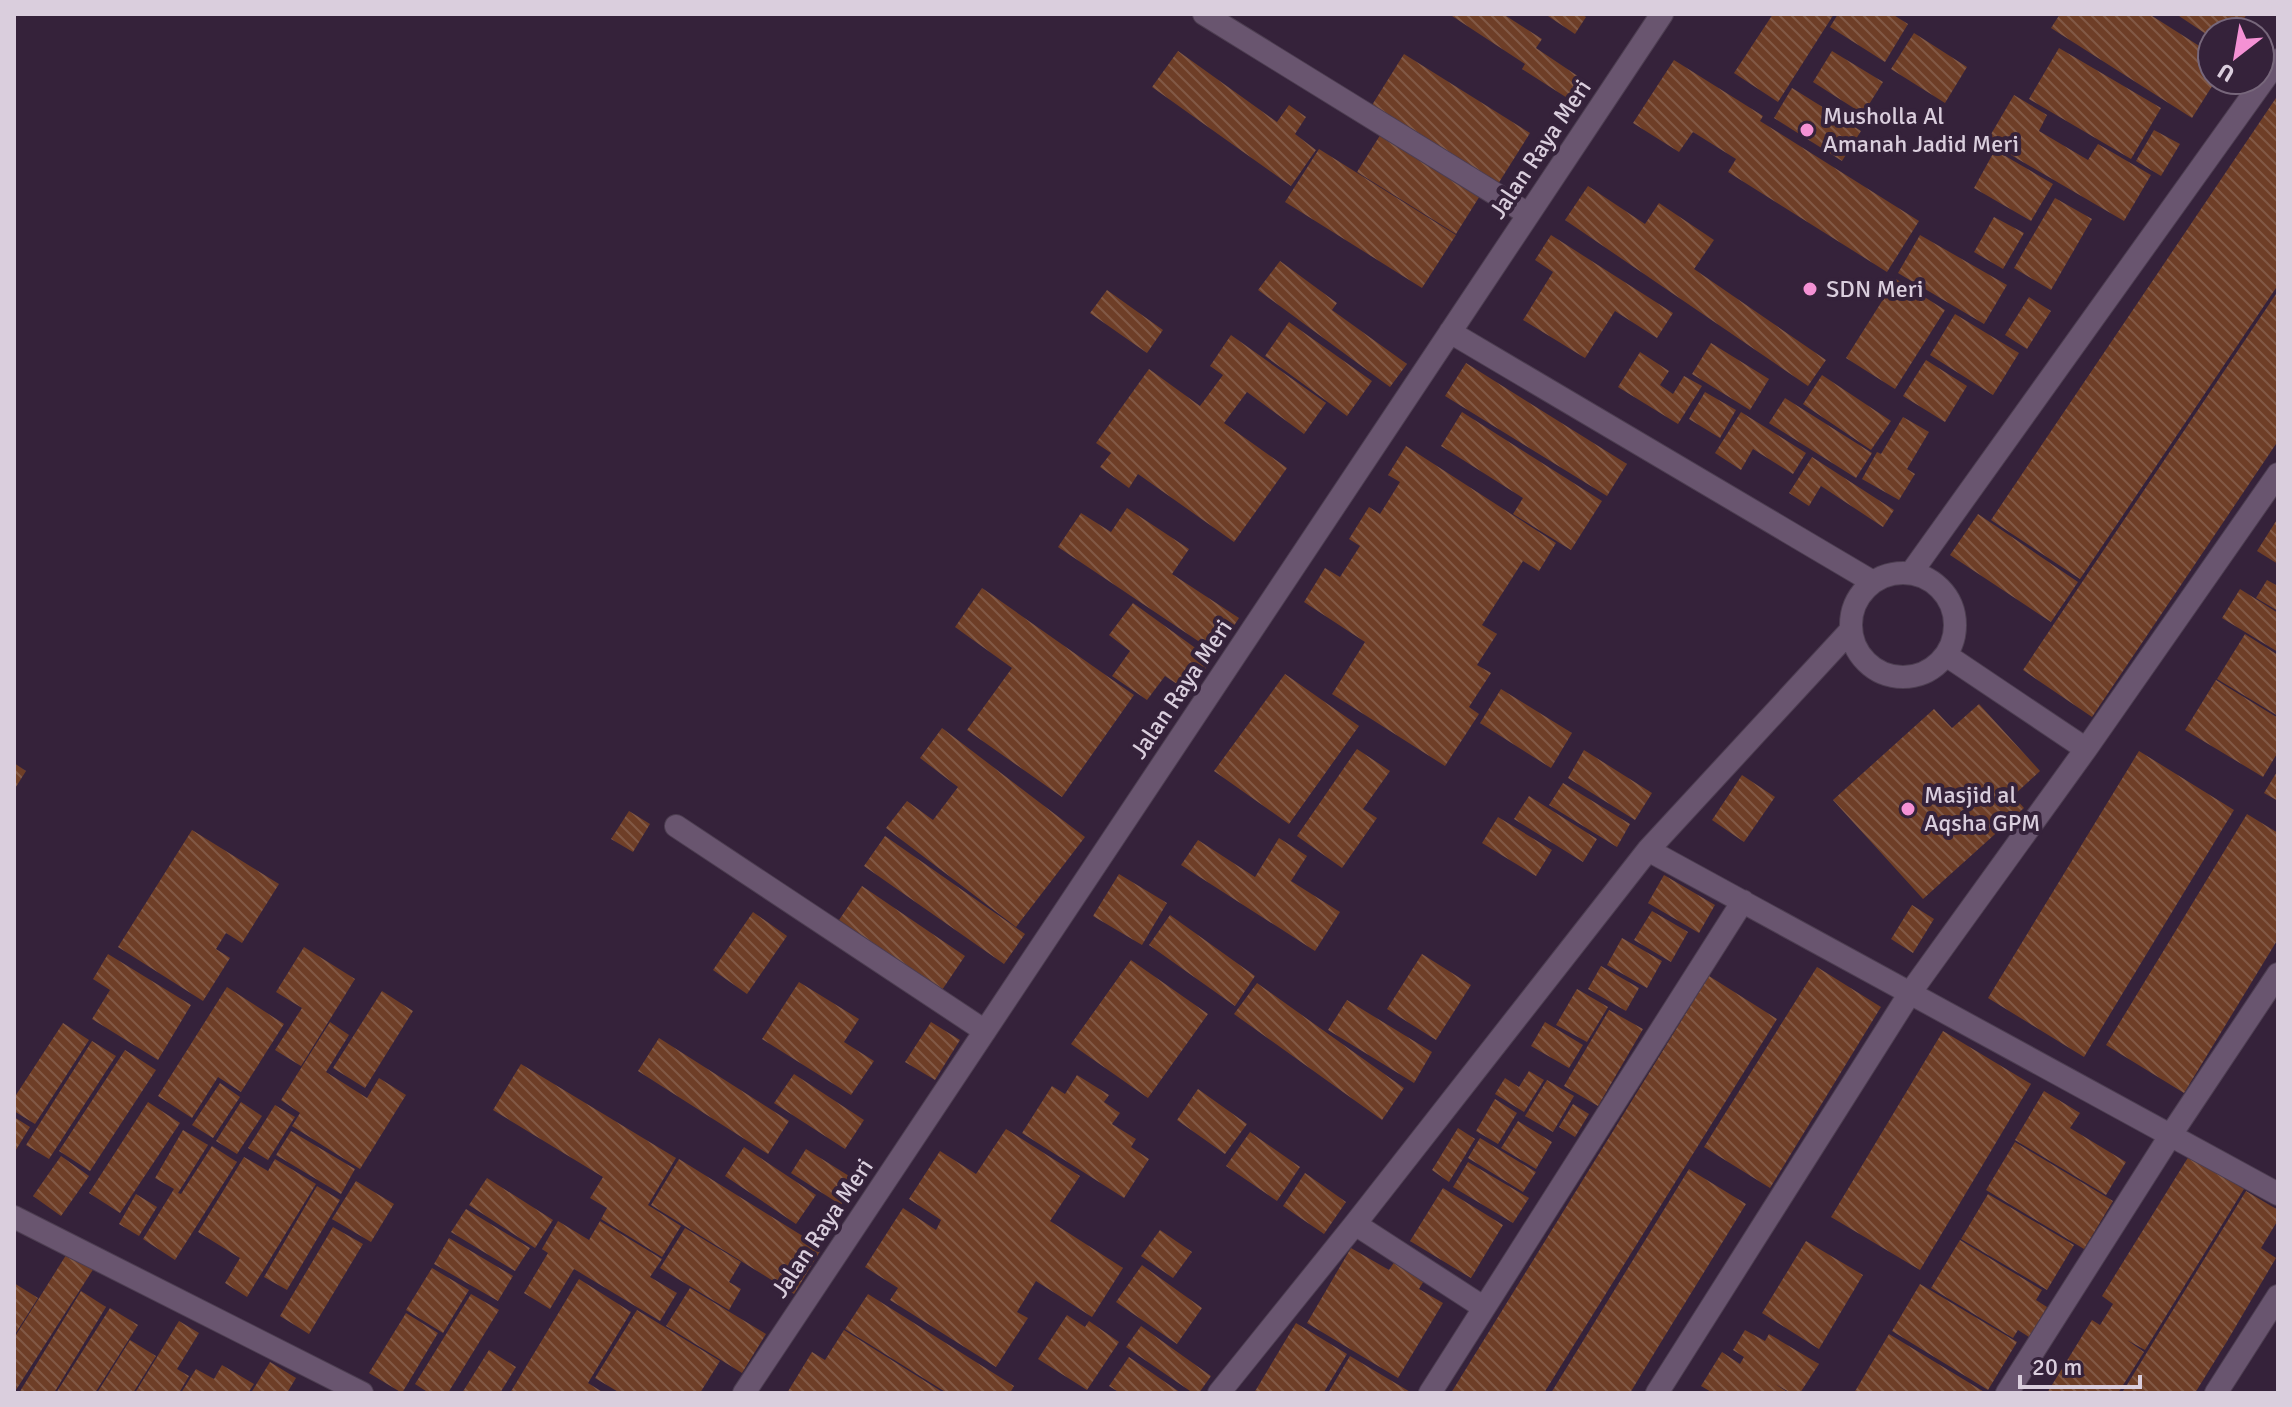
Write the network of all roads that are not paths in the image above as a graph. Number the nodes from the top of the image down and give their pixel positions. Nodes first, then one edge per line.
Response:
1 (1204, 14) edge
2 (1662, 14) edge
3 (2278, 60) edge
4 (1528, 214) junction
5 (1450, 332) junction
6 (2278, 474) edge
7 (1911, 573) junction
8 (1873, 582) junction
9 (1850, 631) junction
10 (1946, 655) junction
11 (2086, 749) junction
12 (676, 826) dead end
13 (1648, 850) junction
14 (1743, 901) junction
15 (2278, 974) edge
16 (1910, 993) junction
17 (985, 1031) junction
18 (2170, 1136) junction
19 (2278, 1194) edge
20 (14, 1217) edge
21 (1355, 1224) junction
22 (2278, 1296) edge
23 (1483, 1307) junction
24 (362, 1393) edge
25 (744, 1393) edge
26 (1219, 1393) edge
27 (1430, 1393) edge
28 (1657, 1393) edge
29 (2007, 1393) edge
30 (2216, 1393) edge

1 - 4 street
2 - 4 street, Jalan Raya Meri
3 - 7 street
4 - 5 street, Jalan Raya Meri
5 - 8 street
5 - 17 street, Jalan Raya Meri
6 - 11 street
7 - 8 street
7 - 10 street
8 - 9 street
9 - 10 street
9 - 13 street
10 - 11 street
11 - 16 street
12 - 17 street
13 - 14 street
13 - 21 street
14 - 16 street
14 - 23 street
15 - 18 street
16 - 18 street
16 - 28 street
17 - 25 street, Jalan Raya Meri
18 - 19 street
18 - 29 street
20 - 24 street
21 - 23 street
21 - 26 street
22 - 30 street
23 - 27 street

